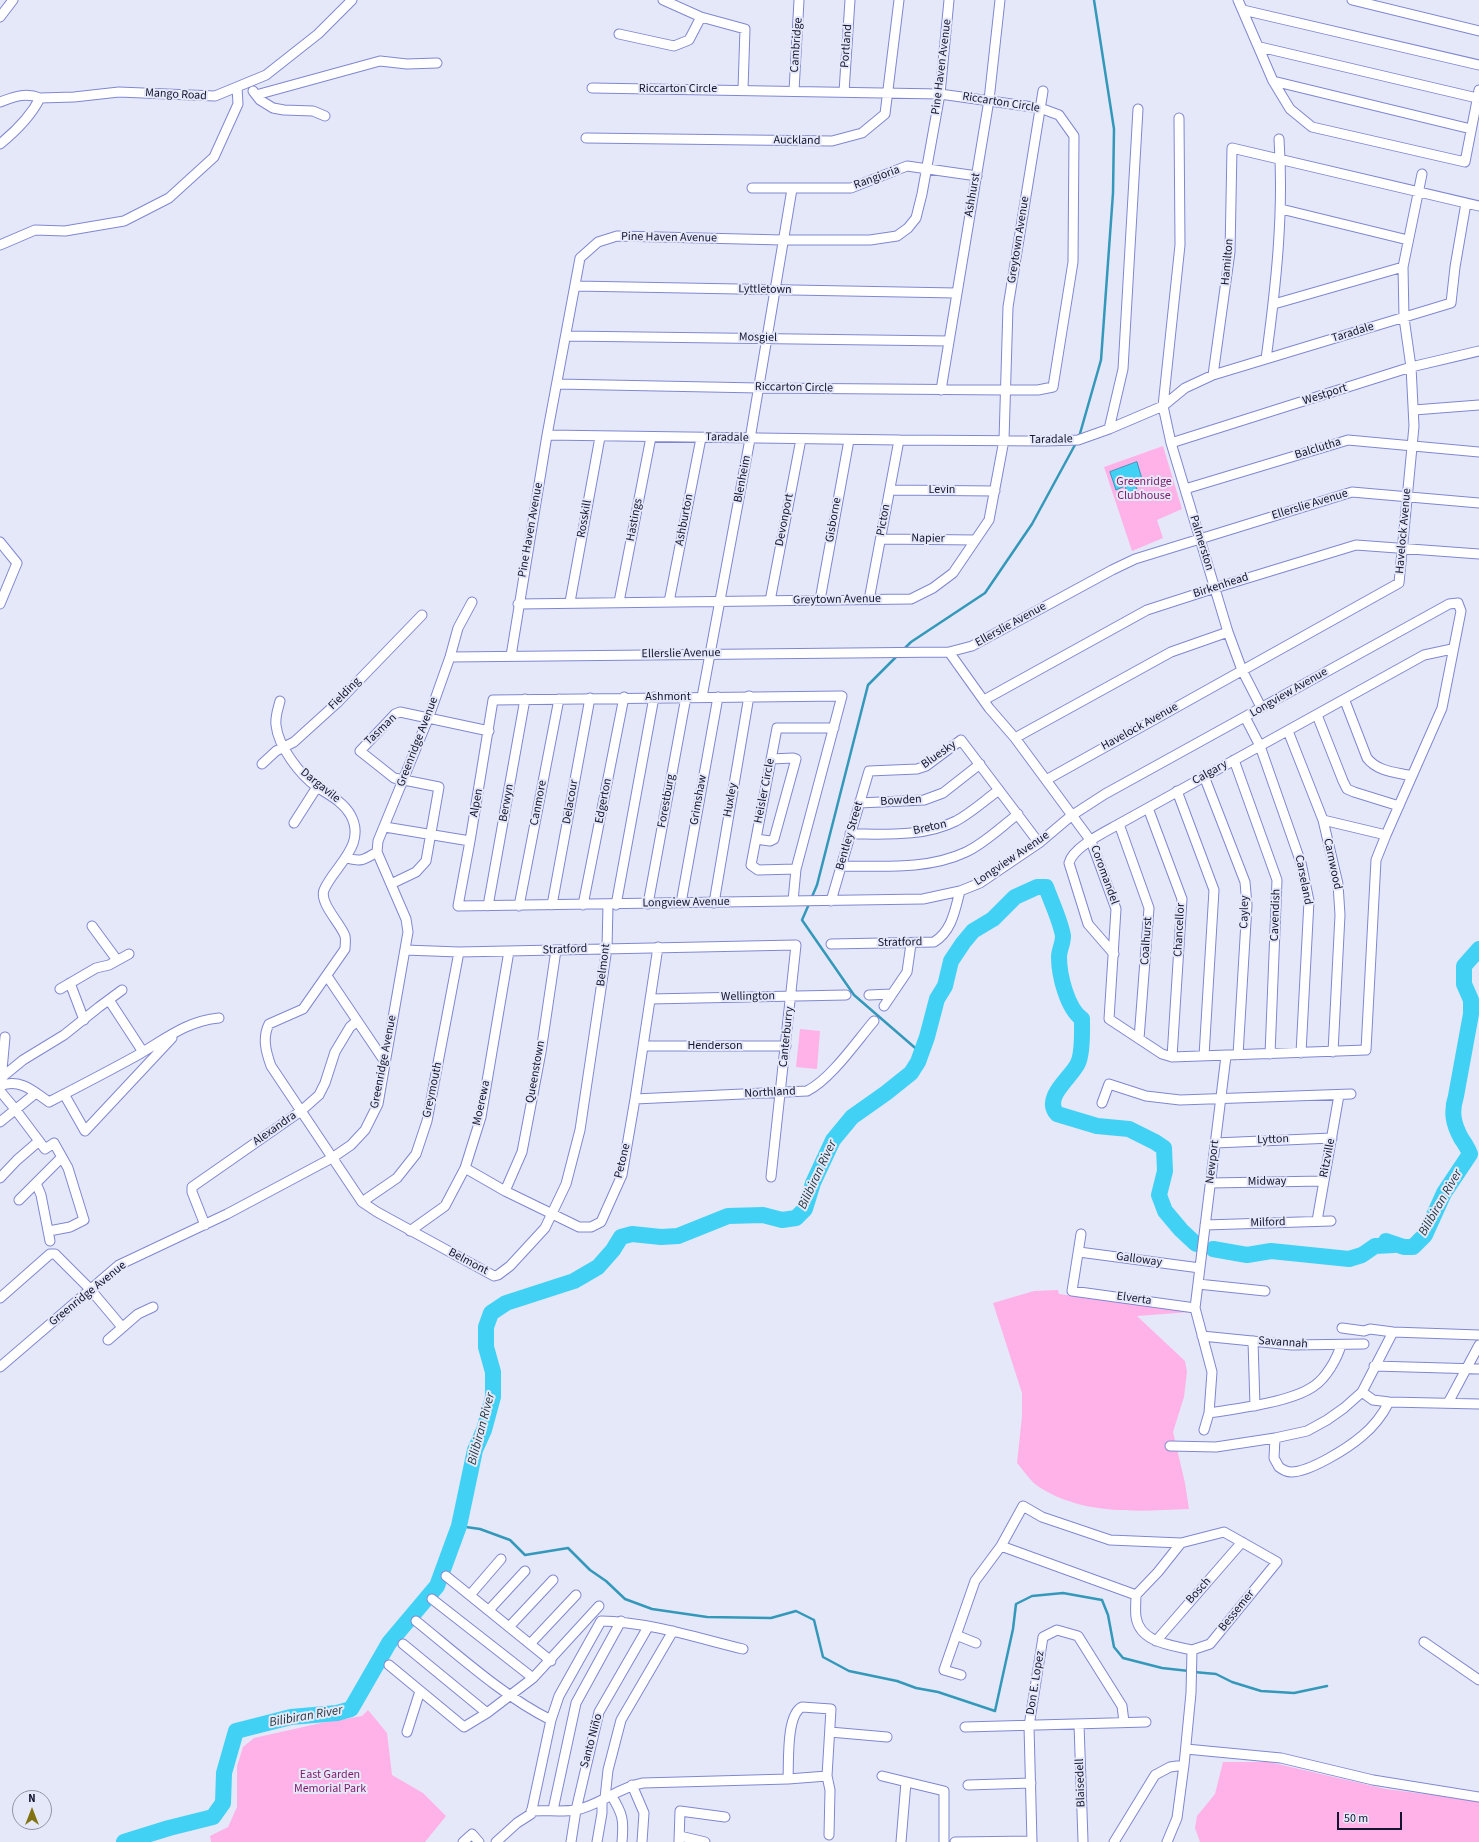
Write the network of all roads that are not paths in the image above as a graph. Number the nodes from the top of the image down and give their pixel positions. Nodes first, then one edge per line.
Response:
1 (13, 0) edge
2 (352, 0) edge
3 (663, 0) edge
4 (800, 0) edge
5 (850, 0) edge
6 (899, 0) edge
7 (950, 0) edge
8 (1000, 0) edge
9 (1238, 0) edge
10 (1352, 0) edge
11 (1243, 10) junction
12 (0, 17) edge
13 (701, 17) junction
14 (1479, 31) edge
15 (619, 34) dead end
16 (1260, 47) junction
17 (436, 63) dead end
18 (1479, 65) edge
19 (1273, 81) junction
20 (247, 83) junction
21 (237, 87) junction
22 (592, 88) dead end
23 (743, 89) junction
24 (794, 91) junction
25 (1043, 91) dead end
26 (844, 92) junction
27 (889, 92) junction
28 (256, 94) junction
29 (940, 94) junction
30 (1478, 94) edge
31 (40, 98) junction
32 (989, 100) junction
33 (0, 102) edge
34 (1040, 108) junction
35 (1138, 108) dead end
36 (325, 116) dead end
37 (1179, 118) dead end
38 (1471, 128) junction
39 (586, 138) dead end
40 (1279, 138) dead end
41 (0, 144) edge
42 (1281, 160) junction
43 (927, 168) junction
44 (1422, 174) dead end
45 (977, 176) junction
46 (752, 188) dead end
47 (792, 189) junction
48 (1418, 192) junction
49 (1466, 203) junction
50 (1479, 206) edge
51 (1281, 209) junction
52 (783, 240) junction
53 (1408, 240) junction
54 (0, 245) edge
55 (1403, 267) junction
56 (575, 286) junction
57 (775, 290) junction
58 (956, 293) junction
59 (1274, 304) junction
60 (1404, 318) junction
61 (566, 336) junction
62 (767, 338) junction
63 (949, 341) junction
64 (1479, 351) edge
65 (1266, 359) junction
66 (1411, 367) junction
67 (1214, 375) junction
68 (557, 384) junction
69 (759, 388) junction
70 (941, 390) junction
71 (1006, 390) junction
72 (1479, 405) edge
73 (1163, 406) junction
74 (1414, 410) junction
75 (1109, 429) junction
76 (547, 435) junction
77 (600, 437) junction
78 (651, 437) junction
79 (701, 438) junction
80 (750, 439) junction
81 (801, 439) junction
82 (849, 440) junction
83 (899, 440) junction
84 (1004, 440) junction
85 (1171, 443) junction
86 (1412, 445) junction
87 (1479, 452) edge
88 (1185, 489) junction
89 (890, 490) junction
90 (995, 490) junction
91 (1407, 496) junction
92 (1479, 503) edge
93 (881, 539) junction
94 (1199, 539) junction
95 (975, 540) junction
96 (0, 542) edge
97 (1403, 549) junction
98 (1479, 554) edge
99 (1215, 588) junction
100 (820, 600) junction
101 (869, 600) junction
102 (770, 601) junction
103 (472, 602) dead end
104 (570, 602) junction
105 (619, 602) junction
106 (669, 602) junction
107 (719, 602) junction
108 (0, 604) edge
109 (518, 604) junction
110 (422, 615) dead end
111 (1228, 632) junction
112 (1452, 649) junction
113 (949, 652) junction
114 (710, 653) junction
115 (510, 656) junction
116 (450, 657) junction
117 (1242, 670) junction
118 (749, 696) junction
119 (624, 697) junction
120 (654, 697) junction
121 (686, 697) junction
122 (702, 697) junction
123 (718, 697) junction
124 (590, 698) junction
125 (525, 699) junction
126 (559, 699) junction
127 (493, 700) joint
128 (984, 700) junction
129 (280, 701) dead end
130 (1345, 701) junction
131 (1261, 707) junction
132 (1317, 715) junction
133 (1245, 717) junction
134 (428, 719) junction
135 (834, 728) junction
136 (489, 731) junction
137 (1288, 731) junction
138 (1015, 738) junction
139 (1260, 746) junction
140 (284, 748) junction
141 (771, 759) junction
142 (1234, 760) junction
143 (262, 764) dead end
144 (980, 764) junction
145 (869, 771) joint
146 (1204, 776) junction
147 (1412, 776) junction
148 (403, 780) junction
149 (1046, 780) junction
150 (317, 787) junction
151 (999, 790) junction
152 (1177, 791) junction
153 (859, 803) junction
154 (1399, 806) junction
155 (1148, 808) junction
156 (1018, 814) junction
157 (1071, 816) junction
158 (1323, 820) junction
159 (294, 823) dead end
160 (1119, 824) junction
161 (385, 827) junction
162 (431, 834) junction
163 (850, 834) junction
164 (1386, 834) junction
165 (756, 839) junction
166 (470, 841) junction
167 (1091, 841) junction
168 (1039, 843) junction
169 (376, 852) junction
170 (346, 858) junction
171 (842, 866) junction
172 (796, 869) junction
173 (391, 884) junction
174 (960, 891) junction
175 (793, 901) junction
176 (831, 901) junction
177 (681, 903) junction
178 (714, 903) junction
179 (648, 904) junction
180 (583, 905) junction
181 (612, 905) junction
182 (458, 906) joint
183 (488, 906) junction
184 (519, 906) junction
185 (552, 906) junction
186 (92, 926) dead end
187 (831, 944) dead end
188 (911, 944) junction
189 (796, 945) joint
190 (658, 947) junction
191 (607, 948) junction
192 (405, 950) junction
193 (556, 950) junction
194 (509, 951) junction
195 (459, 952) junction
196 (129, 954) dead end
197 (1114, 954) junction
198 (117, 960) junction
199 (327, 976) junction
200 (70, 983) junction
201 (60, 989) dead end
202 (122, 990) dead end
203 (869, 994) dead end
204 (892, 994) junction
205 (846, 995) dead end
206 (792, 996) junction
207 (650, 998) junction
208 (109, 1000) junction
209 (884, 1006) dead end
210 (219, 1018) dead end
211 (84, 1020) junction
212 (874, 1020) dead end
213 (357, 1021) junction
214 (180, 1030) junction
215 (5, 1037) dead end
216 (1139, 1039) junction
217 (643, 1046) junction
218 (786, 1046) junction
219 (143, 1052) junction
220 (1333, 1052) junction
221 (1301, 1053) junction
222 (1270, 1054) junction
223 (1238, 1055) junction
224 (1204, 1056) junction
225 (1226, 1056) junction
226 (1172, 1057) junction
227 (385, 1062) junction
228 (1, 1085) edge
229 (781, 1093) junction
230 (36, 1094) junction
231 (64, 1094) junction
232 (1351, 1094) dead end
233 (1339, 1095) junction
234 (635, 1100) junction
235 (1221, 1100) junction
236 (1102, 1103) dead end
237 (16, 1109) junction
238 (301, 1111) junction
239 (0, 1122) edge
240 (1332, 1138) junction
241 (39, 1140) junction
242 (1215, 1142) junction
243 (62, 1156) junction
244 (332, 1158) junction
245 (465, 1168) junction
246 (771, 1177) dead end
247 (0, 1178) edge
248 (1323, 1181) junction
249 (36, 1183) junction
250 (1211, 1183) junction
251 (505, 1191) junction
252 (19, 1200) dead end
253 (362, 1202) junction
254 (552, 1215) junction
255 (1317, 1221) junction
256 (1331, 1221) dead end
257 (205, 1225) junction
258 (1205, 1225) junction
259 (50, 1231) junction
260 (410, 1231) junction
261 (1081, 1234) dead end
262 (50, 1241) dead end
263 (1079, 1252) junction
264 (1200, 1268) junction
265 (1198, 1284) junction
266 (90, 1289) junction
267 (1265, 1291) dead end
268 (0, 1298) edge
269 (153, 1307) dead end
270 (1195, 1308) junction
271 (122, 1327) junction
272 (1342, 1328) dead end
273 (1393, 1332) junction
274 (1479, 1335) edge
275 (1202, 1336) junction
276 (108, 1340) dead end
277 (1254, 1341) junction
278 (1364, 1344) dead end
279 (1341, 1345) junction
280 (1479, 1345) edge
281 (1374, 1366) junction
282 (0, 1367) edge
283 (1466, 1368) junction
284 (1479, 1369) edge
285 (1362, 1392) junction
286 (1389, 1402) junction
287 (1448, 1403) junction
288 (1479, 1404) edge
289 (1255, 1406) junction
290 (1209, 1413) junction
291 (1204, 1430) dead end
292 (1275, 1438) junction
293 (1170, 1446) dead end
294 (1242, 1542) junction
295 (1181, 1543) junction
296 (1001, 1546) junction
297 (501, 1559) dead end
298 (525, 1571) dead end
299 (446, 1576) dead end
300 (553, 1580) dead end
301 (470, 1595) junction
302 (576, 1595) dead end
303 (1136, 1595) junction
304 (432, 1599) dead end
305 (599, 1606) dead end
306 (489, 1610) junction
307 (416, 1621) dead end
308 (621, 1622) junction
309 (509, 1627) junction
310 (648, 1627) junction
311 (673, 1632) junction
312 (956, 1635) junction
313 (1156, 1641) junction
314 (1424, 1642) dead end
315 (976, 1643) dead end
316 (403, 1644) dead end
317 (530, 1644) junction
318 (743, 1649) dead end
319 (1192, 1650) junction
320 (551, 1661) junction
321 (389, 1665) dead end
322 (960, 1675) dead end
323 (533, 1678) junction
324 (1479, 1680) edge
325 (420, 1690) junction
326 (510, 1695) junction
327 (487, 1713) junction
328 (551, 1720) junction
329 (1124, 1722) junction
330 (1146, 1722) dead end
331 (1079, 1724) junction
332 (1030, 1726) junction
333 (965, 1727) dead end
334 (407, 1732) dead end
335 (830, 1732) junction
336 (887, 1737) dead end
337 (1186, 1749) junction
338 (1184, 1765) junction
339 (827, 1776) junction
340 (882, 1776) dead end
341 (788, 1779) junction
342 (906, 1782) junction
343 (1031, 1783) junction
344 (632, 1785) junction
345 (968, 1785) dead end
346 (1479, 1797) edge
347 (606, 1798) junction
348 (553, 1810) junction
349 (576, 1810) junction
350 (531, 1811) junction
351 (725, 1817) dead end
352 (829, 1835) dead end
353 (680, 1839) edge
354 (1032, 1841) edge
355 (1083, 1841) edge
356 (463, 1842) edge
357 (479, 1842) edge
358 (496, 1842) edge
359 (571, 1842) edge
360 (597, 1842) edge
361 (622, 1842) edge
362 (642, 1842) edge
363 (705, 1842) edge
364 (901, 1842) edge
365 (944, 1842) edge
366 (955, 1842) edge
367 (1114, 1842) edge
368 (1167, 1842) edge

1 - 12 street
2 - 20 street, Mango Road
3 - 13 street
4 - 24 street, Cambridge
5 - 26 street, Portland
6 - 27 street, Auckland
7 - 29 street, Pine Haven Avenue
8 - 32 street, Ashhurst
9 - 11 street
10 - 14 street
11 - 16 street
11 - 18 street
13 - 15 street
13 - 23 street
16 - 19 street
16 - 30 street
17 - 28 street
19 - 38 street
19 - 38 street
20 - 21 street, Mango Road
20 - 28 street
21 - 31 street, Mango Road
21 - 54 street
22 - 23 street, Riccarton Circle
23 - 24 street, Riccarton Circle
24 - 26 street, Riccarton Circle
25 - 34 street, Greytown Avenue
26 - 27 street, Riccarton Circle
27 - 29 street, Riccarton Circle
27 - 39 street, Auckland
28 - 36 street
29 - 32 street, Riccarton Circle
29 - 43 street, Pine Haven Avenue
30 - 38 street
31 - 33 street, Mango Road
31 - 41 street
32 - 34 street, Riccarton Circle
32 - 45 street, Ashhurst
34 - 71 street, Greytown Avenue
34 - 71 street, Riccarton Circle
35 - 75 street
37 - 73 street, Palmerston
40 - 42 street
42 - 48 street
42 - 51 street
42 - 67 street, Hamilton
43 - 45 street, Rangioria
43 - 47 street, Rangioria
43 - 52 street, Pine Haven Avenue
44 - 48 street, Havelock Avenue
45 - 58 street, Ashhurst
46 - 47 street, Rangioria
47 - 52 street, Blenheim
48 - 49 street
48 - 53 street, Havelock Avenue
49 - 50 street
49 - 60 street, Taradale
51 - 53 street
51 - 59 street
52 - 56 street, Pine Haven Avenue
52 - 57 street, Blenheim
53 - 55 street, Havelock Avenue
55 - 59 street
55 - 60 street, Havelock Avenue
56 - 57 street, Lyttletown
56 - 61 street, Pine Haven Avenue
57 - 58 street, Lyttletown
57 - 62 street, Blenheim
58 - 63 street, Ashhurst
59 - 65 street
60 - 65 street, Taradale
60 - 66 street, Havelock Avenue
61 - 62 street, Mosgiel
61 - 68 street, Pine Haven Avenue
62 - 63 street, Mosgiel
62 - 69 street, Blenheim
63 - 70 street, Ashhurst
64 - 66 street, Westport
65 - 67 street, Taradale
66 - 74 street, Havelock Avenue
66 - 85 street, Westport
67 - 73 street, Taradale
68 - 69 street, Riccarton Circle
68 - 76 street, Pine Haven Avenue
69 - 70 street, Riccarton Circle
69 - 80 street, Blenheim
70 - 71 street, Riccarton Circle
71 - 84 street, Greytown Avenue
72 - 74 street
73 - 75 street, Taradale
73 - 85 street, Palmerston
74 - 86 street, Havelock Avenue
75 - 84 street, Taradale
76 - 77 street, Taradale
76 - 109 street, Pine Haven Avenue
77 - 78 street, Taradale
77 - 104 street, Rosskill
78 - 79 street, Taradale
78 - 105 street, Hastings
79 - 80 street, Taradale
79 - 106 street, Ashburton
80 - 81 street, Taradale
80 - 107 street, Blenheim
81 - 82 street, Taradale
81 - 102 street, Devonport
82 - 83 street, Taradale
82 - 100 street, Gisborne
83 - 84 street, Taradale
83 - 89 street, Picton
84 - 90 street, Greytown Avenue
85 - 88 street, Palmerston
86 - 87 street, Balclutha
86 - 88 street, Balclutha
86 - 91 street, Havelock Avenue
88 - 94 street, Palmerston
89 - 90 street, Levin
89 - 93 street, Picton
90 - 95 street, Greytown Avenue
91 - 92 street, Ellerslie Avenue
91 - 94 street, Ellerslie Avenue
91 - 97 street, Havelock Avenue
93 - 95 street, Napier
93 - 101 street, Picton
94 - 99 street, Palmerston
94 - 113 street, Ellerslie Avenue
95 - 101 street, Greytown Avenue
96 - 108 street
97 - 98 street, Birkenhead
97 - 99 street, Birkenhead
97 - 117 street, Havelock Avenue
99 - 111 street, Palmerston
99 - 128 street, Birkenhead
100 - 101 street, Greytown Avenue
100 - 102 street, Greytown Avenue
102 - 107 street, Greytown Avenue
103 - 116 street, Greenridge Avenue
104 - 105 street, Greytown Avenue
104 - 109 street, Greytown Avenue
105 - 106 street, Greytown Avenue
106 - 107 street, Greytown Avenue
107 - 114 street, Blenheim
109 - 115 street, Pine Haven Avenue
110 - 140 street, Fielding
111 - 117 street, Palmerston
111 - 138 street
112 - 130 street, Calgary
112 - 131 street, Longview Avenue
112 - 147 street
113 - 114 street, Ellerslie Avenue
113 - 128 street, Coromandel
114 - 115 street, Ellerslie Avenue
114 - 122 street, Blenheim
115 - 116 street, Ellerslie Avenue
116 - 134 street, Greenridge Avenue
117 - 131 street, Palmerston
117 - 149 street, Havelock Avenue
118 - 123 street, Ashmont
118 - 135 street, Ashmont
118 - 178 street, Huxley
119 - 120 street, Ashmont
119 - 124 street, Ashmont
119 - 180 street, Edgerton
120 - 121 street, Ashmont
120 - 181 street, Belmont
121 - 122 street, Ashmont
121 - 179 street, Forestburg
122 - 123 street, Ashmont
123 - 177 street, Grimshaw
124 - 126 street, Ashmont
124 - 185 street, Delacour
125 - 126 street, Ashmont
125 - 127 street, Ashmont
125 - 183 street, Berwyn
126 - 184 street, Canmore
127 - 136 street, Alpen
128 - 138 street, Coromandel
129 - 140 street, Dargavile
130 - 132 street, Calgary
130 - 147 street
131 - 133 street, Longview Avenue
132 - 137 street, Calgary
132 - 154 street
133 - 139 street, Carseland
133 - 157 street, Longview Avenue
134 - 136 street, Tasman
134 - 148 street, Greenridge Avenue
134 - 148 street, Tasman
135 - 141 street, Heisler Circle
135 - 172 street
136 - 166 street, Alpen
137 - 139 street, Calgary
137 - 158 street, Carnwood
138 - 149 street, Coromandel
139 - 142 street, Calgary
139 - 221 street, Carseland
140 - 143 street, Fielding
140 - 150 street, Dargavile
141 - 165 street, Heisler Circle
141 - 165 street
142 - 146 street, Calgary
142 - 222 street, Cavendish
144 - 145 street, Bluesky
144 - 151 street
144 - 153 street, Bowden
145 - 153 street, Bentley Street
146 - 152 street, Calgary
146 - 223 street, Cayley
147 - 154 street
148 - 161 street, Greenridge Avenue
148 - 162 street, Tasman
149 - 157 street, Coromandel
150 - 159 street
150 - 170 street, Dargavile
151 - 156 street
151 - 163 street, Breton
152 - 155 street, Calgary
152 - 224 street
153 - 163 street, Bentley Street
154 - 164 street
155 - 160 street, Calgary
155 - 226 street, Chancellor
156 - 168 street
156 - 171 street
157 - 167 street, Coromandel
157 - 168 street, Longview Avenue
158 - 164 street
158 - 220 street, Carnwood
160 - 167 street, Calgary
160 - 216 street, Coalhurst
161 - 162 street
161 - 169 street, Greenridge Avenue
162 - 166 street
162 - 173 street, Tasman
163 - 171 street, Bentley Street
164 - 220 street, Coromandel
165 - 172 street, Heisler Circle
166 - 182 street, Alpen
167 - 197 street, Coromandel
167 - 197 street, Calgary
168 - 174 street, Longview Avenue
169 - 170 street
169 - 173 street, Greenridge Avenue
170 - 199 street, Dargavile
171 - 176 street, Bentley Street
172 - 175 street
173 - 192 street, Greenridge Avenue
174 - 176 street, Longview Avenue
174 - 188 street, Stratford
175 - 176 street, Longview Avenue
175 - 178 street, Longview Avenue
177 - 178 street, Longview Avenue
177 - 179 street, Longview Avenue
179 - 181 street, Longview Avenue
180 - 181 street, Longview Avenue
180 - 185 street, Longview Avenue
181 - 191 street, Belmont
182 - 183 street, Longview Avenue
183 - 184 street, Longview Avenue
184 - 185 street, Longview Avenue
186 - 198 street
187 - 188 street, Stratford
188 - 204 street
189 - 190 street, Stratford
189 - 206 street, Canterburry
190 - 191 street, Stratford
190 - 207 street, Petone
191 - 193 street, Stratford
191 - 254 street, Belmont
192 - 195 street, Stratford
192 - 227 street, Greenridge Avenue
193 - 194 street, Stratford
193 - 251 street, Queenstown
194 - 195 street, Stratford
194 - 245 street, Moerewa
195 - 253 street, Greymouth
196 - 198 street
197 - 216 street, Coromandel
198 - 200 street
199 - 213 street
199 - 238 street, Belmont
200 - 201 street
200 - 211 street
202 - 208 street
203 - 204 street
204 - 209 street
205 - 206 street, Wellington
206 - 207 street, Wellington
206 - 218 street, Canterburry
207 - 217 street, Petone
208 - 211 street
208 - 219 street
210 - 214 street
211 - 228 street
212 - 229 street, Northland
213 - 227 street
213 - 238 street, Alexandra
214 - 219 street
214 - 231 street
215 - 228 street
216 - 226 street, Coromandel
217 - 218 street, Henderson
217 - 234 street, Petone
218 - 229 street, Canterburry
219 - 231 street
220 - 221 street, Coromandel
221 - 222 street, Coromandel
222 - 223 street, Coromandel
223 - 225 street, Coromandel
224 - 225 street, Coromandel
224 - 226 street, Coromandel
225 - 235 street, Newport
227 - 244 street, Greenridge Avenue
228 - 230 street
228 - 237 street
229 - 234 street, Northland
229 - 246 street, Canterburry
230 - 231 street
230 - 237 street
232 - 233 street
233 - 235 street
233 - 240 street, Ritzville
234 - 254 street, Petone
235 - 236 street
235 - 242 street, Newport
237 - 239 street
237 - 241 street
238 - 244 street, Belmont
238 - 257 street, Alexandra
240 - 242 street, Lytton
240 - 248 street, Ritzville
241 - 243 street
241 - 247 street
242 - 250 street, Newport
243 - 249 street
243 - 259 street
244 - 253 street, Belmont
244 - 257 street, Greenridge Avenue
245 - 251 street, Petone
245 - 260 street, Moerewa
248 - 250 street, Midway
248 - 255 street, Ritzville
249 - 252 street
249 - 259 street
250 - 258 street, Newport
251 - 254 street, Petone
253 - 260 street, Belmont
254 - 260 street, Belmont
255 - 256 street, Milford
255 - 258 street, Milford
257 - 266 street, Greenridge Avenue
258 - 264 street, Newport
259 - 262 street
261 - 263 street
263 - 264 street, Galloway
263 - 270 street, Elverta
264 - 265 street, Newport
265 - 267 street
265 - 270 street, Newport
266 - 268 street
266 - 271 street
266 - 282 street, Greenridge Avenue
269 - 271 street
270 - 275 street
271 - 276 street
272 - 273 street
273 - 274 street
273 - 281 street
275 - 277 street, Savannah
275 - 290 street
277 - 279 street, Savannah
277 - 289 street
278 - 279 street, Savannah
279 - 289 street
280 - 283 street
281 - 283 street
281 - 285 street
283 - 284 street
283 - 287 street
285 - 286 street
285 - 292 street
286 - 287 street
286 - 292 street
287 - 288 street
289 - 290 street
290 - 291 street
292 - 293 street
294 - 295 street
294 - 313 street, Bosch
294 - 319 street, Bessemer
295 - 296 street
295 - 303 street
296 - 303 street
296 - 312 street
297 - 301 street
298 - 306 street
299 - 301 street
300 - 309 street
301 - 306 street
302 - 317 street
303 - 313 street
304 - 323 street
305 - 320 street
306 - 309 street
307 - 326 street
308 - 310 street
308 - 328 street
308 - 348 street
309 - 317 street
310 - 311 street
310 - 349 street, Santo Niño
311 - 318 street
311 - 347 street
312 - 315 street
312 - 322 street
313 - 319 street
314 - 324 street
316 - 327 street
317 - 320 street
319 - 337 street
320 - 323 street
321 - 325 street
323 - 326 street
325 - 327 street
325 - 334 street
326 - 327 street
326 - 328 street
328 - 350 street
329 - 330 street
329 - 331 street
329 - 332 street, Don E. Lopez
331 - 332 street
331 - 355 street, Blaisedell
332 - 333 street
332 - 343 street, Don E. Lopez
335 - 336 street
335 - 339 street
335 - 341 street
337 - 338 street
337 - 346 street
338 - 367 street
338 - 368 street
339 - 341 street
339 - 352 street
340 - 342 street
341 - 344 street
342 - 364 street
342 - 365 street
343 - 345 street
343 - 354 street, Don E. Lopez
344 - 347 street
344 - 362 street
347 - 349 street
347 - 360 street
347 - 361 street
348 - 349 street
348 - 350 street
349 - 359 street, Santo Niño
350 - 358 street
351 - 353 street
353 - 363 street
354 - 366 street
356 - 357 street

